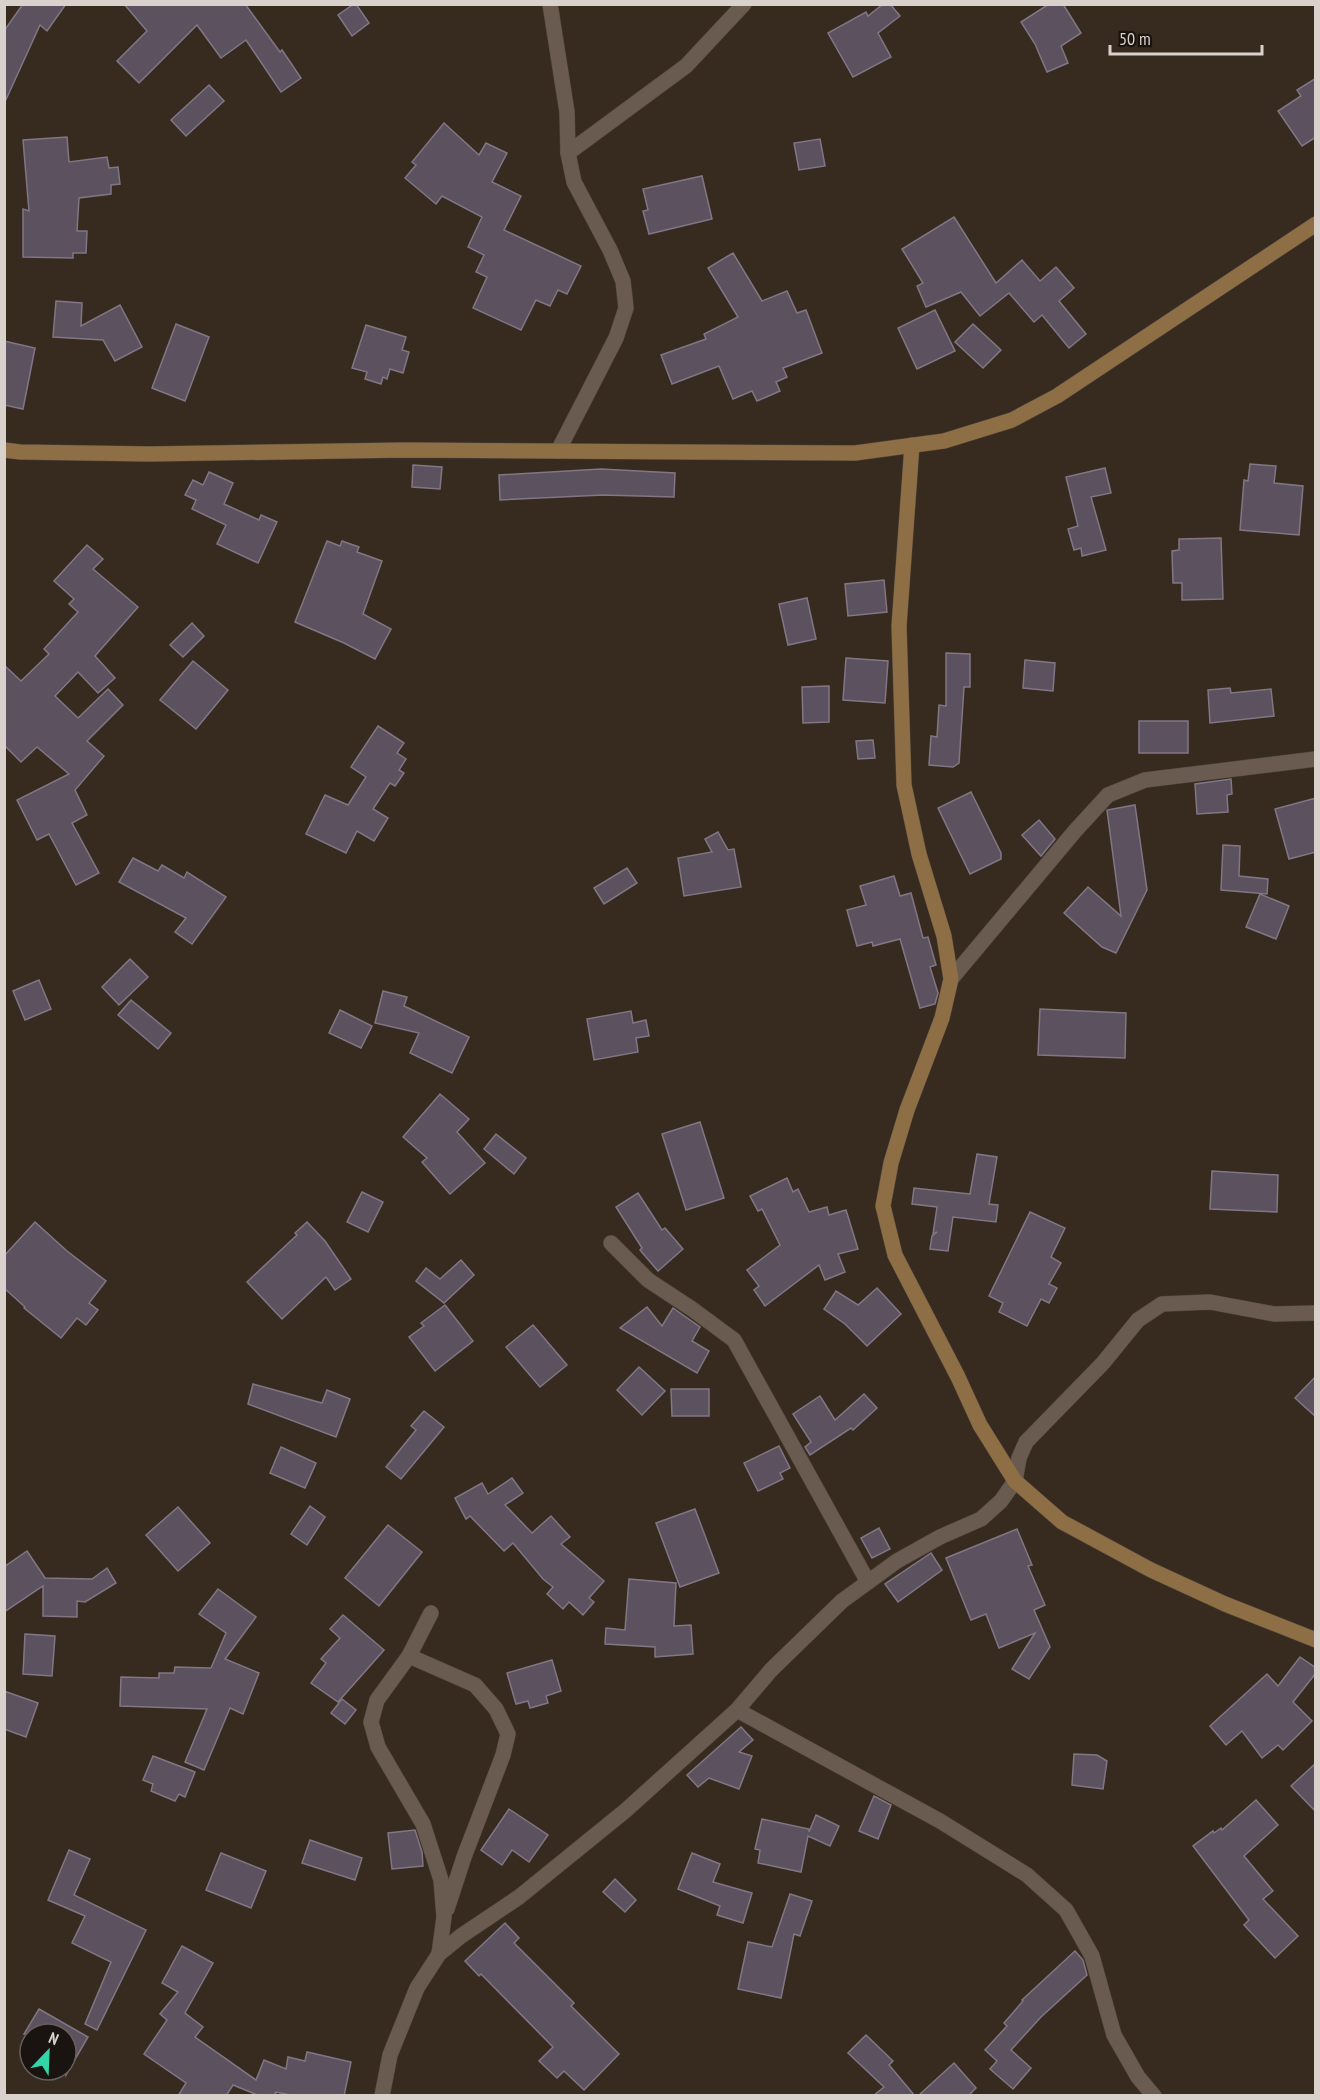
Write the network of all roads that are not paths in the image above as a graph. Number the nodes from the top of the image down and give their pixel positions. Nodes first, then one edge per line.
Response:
1 (550, 4) edge
2 (744, 4) edge
3 (568, 153) junction
4 (1316, 224) edge
5 (912, 445) junction
6 (4, 450) edge
7 (558, 451) junction
8 (1316, 759) edge
9 (951, 979) junction
10 (611, 1243) dead end
11 (1316, 1313) edge
12 (1015, 1480) junction
13 (868, 1582) junction
14 (431, 1613) dead end
15 (1316, 1640) edge
16 (409, 1656) junction
17 (737, 1710) junction
18 (444, 1917) junction
19 (439, 1954) junction
20 (382, 2096) edge
21 (1154, 2096) edge

1 - 3 street
2 - 3 street
3 - 7 street
4 - 5 street
5 - 7 street
5 - 9 street
6 - 7 street
8 - 9 street
9 - 12 street
10 - 13 street
11 - 12 street
12 - 13 street
12 - 15 street
13 - 17 street
14 - 16 street
16 - 18 street
16 - 18 street
17 - 19 street
17 - 21 street
18 - 19 street
19 - 20 street

